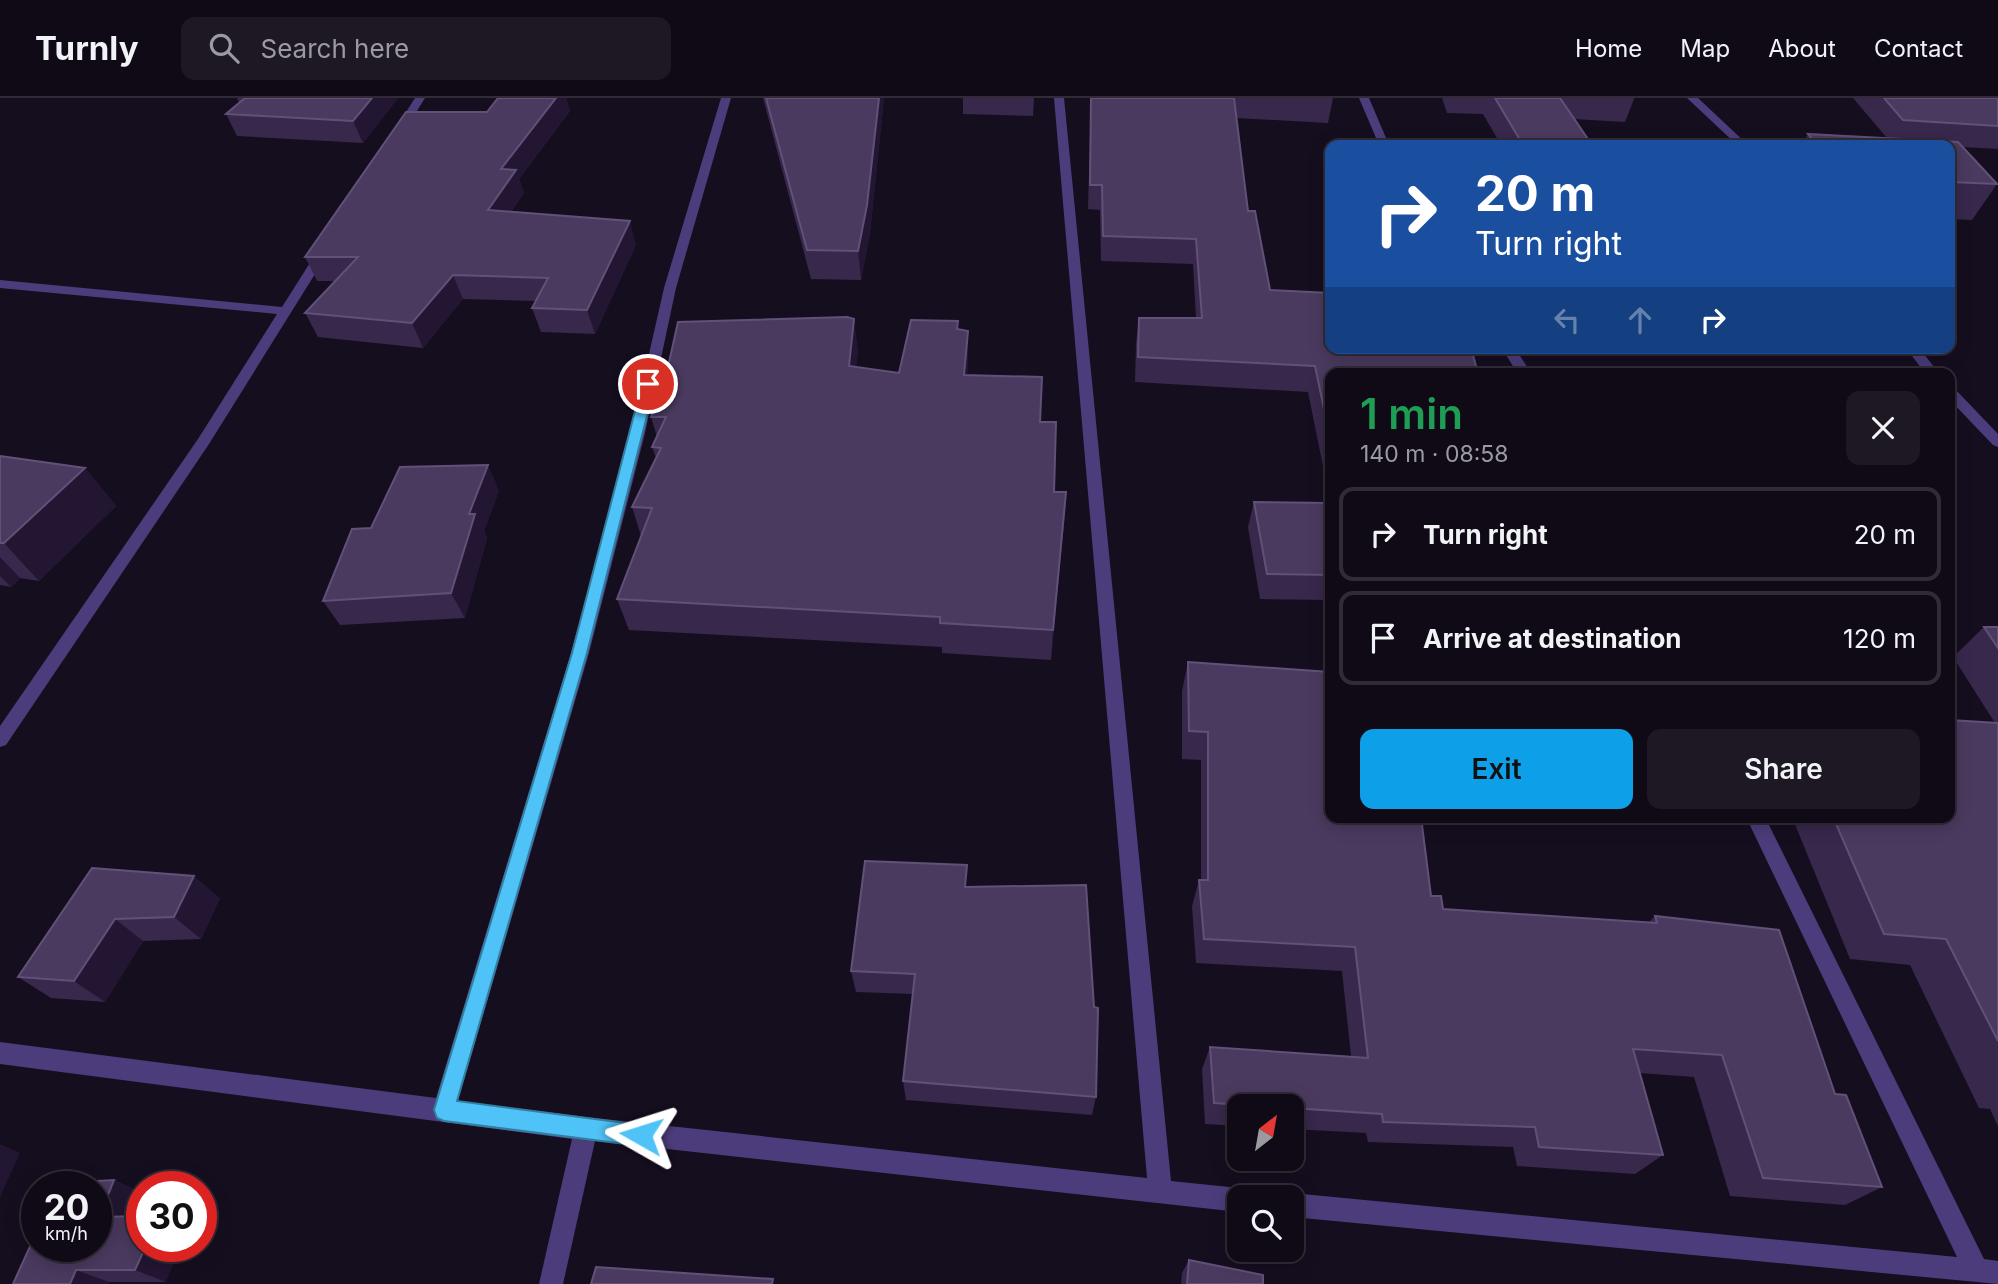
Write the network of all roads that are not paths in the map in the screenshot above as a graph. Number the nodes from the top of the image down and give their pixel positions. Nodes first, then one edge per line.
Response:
1 (420, 98) edge
2 (726, 98) edge
3 (1059, 98) edge
4 (1364, 98) edge
5 (1692, 98) edge
6 (1382, 140) edge
7 (1738, 140) edge
8 (391, 143) edge
9 (335, 233) edge
10 (0, 284) edge
11 (285, 311) junction
12 (1917, 354) edge
13 (1928, 368) edge
14 (1955, 397) edge
15 (1998, 442) edge
16 (0, 740) edge
17 (1758, 823) edge
18 (0, 1053) edge
19 (444, 1110) junction
20 (586, 1129) junction
21 (1160, 1193) junction
22 (1227, 1199) edge
23 (1304, 1206) edge
24 (1987, 1272) edge
25 (551, 1284) edge

1 - 8 street
2 - 19 street
3 - 21 street
4 - 6 street
5 - 7 street
9 - 11 street
10 - 11 street
11 - 16 street
12 - 13 street
14 - 15 street
17 - 24 street
18 - 19 street
19 - 20 street
20 - 21 street
20 - 25 street
21 - 22 street
23 - 24 street

